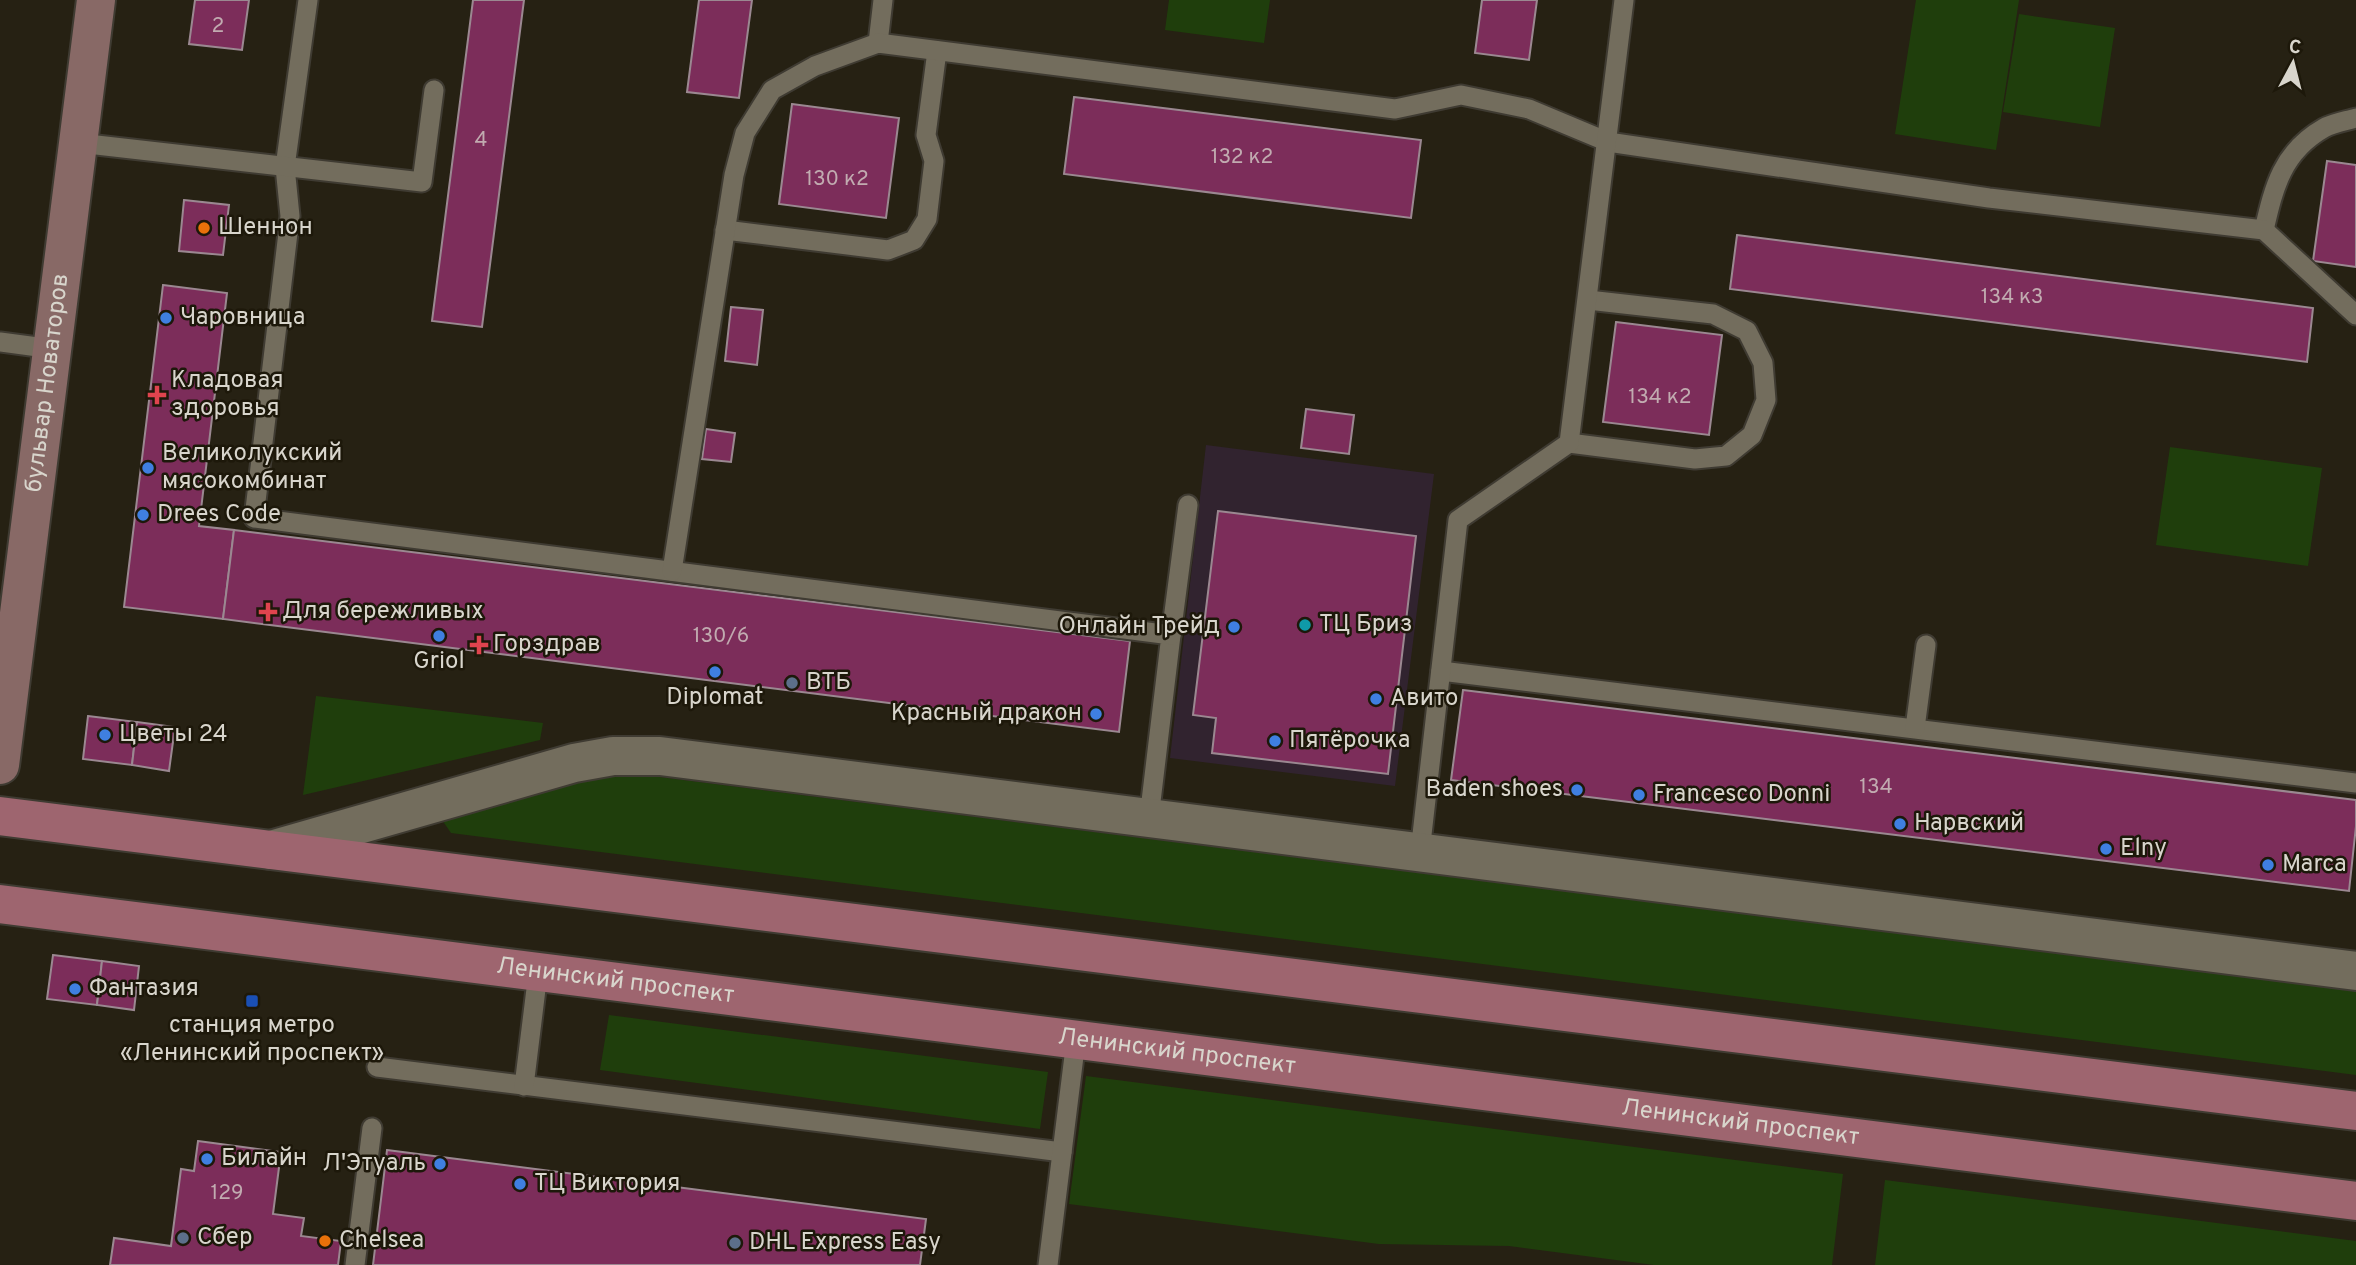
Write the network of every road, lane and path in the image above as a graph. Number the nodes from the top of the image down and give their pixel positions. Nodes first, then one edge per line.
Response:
1 (96, 0) edge
2 (308, 0) edge
3 (883, 0) edge
4 (1624, 0) edge
5 (878, 43) junction
6 (937, 51) junction
7 (434, 90) dead end
8 (2356, 118) edge
9 (1608, 142) junction
10 (79, 143) junction
11 (285, 167) junction
12 (725, 230) junction
13 (2264, 230) junction
14 (1588, 300) junction
15 (2356, 315) edge
16 (0, 342) edge
17 (53, 349) junction
18 (1569, 443) junction
19 (1188, 505) dead end
20 (672, 571) junction
21 (1171, 635) junction
22 (1926, 645) dead end
23 (1441, 671) junction
24 (1915, 729) junction
25 (0, 765) edge
26 (2356, 783) edge
27 (0, 816) edge
28 (1149, 818) junction
29 (271, 850) junction
30 (1420, 852) junction
31 (0, 904) edge
32 (2356, 971) edge
33 (538, 973) junction
34 (1076, 1040) junction
35 (377, 1067) dead end
36 (524, 1086) junction
37 (2356, 1111) edge
38 (372, 1128) dead end
39 (1062, 1152) junction
40 (2356, 1201) edge
41 (355, 1265) edge
42 (1048, 1265) edge

1 - 10 street, бульвар Новаторов
2 - 11 lane
3 - 5 lane
4 - 9 lane
5 - 6 lane
5 - 12 lane
6 - 9 lane
6 - 12 lane
7 - 11 lane
8 - 13 lane
9 - 13 lane
9 - 14 lane
10 - 11 lane
10 - 17 street, бульвар Новаторов
11 - 20 lane
12 - 20 lane
13 - 15 lane
14 - 18 lane
14 - 18 lane
16 - 17 lane
17 - 25 street, бульвар Новаторов
18 - 23 lane
19 - 21 lane
20 - 21 lane
21 - 28 lane
22 - 24 lane
23 - 24 lane
23 - 30 lane
24 - 26 lane
27 - 29 main road
28 - 29 street
28 - 30 street
29 - 37 main road
30 - 32 street
31 - 33 main road, Ленинский проспект
33 - 34 main road, Ленинский проспект
33 - 36 lane
34 - 39 lane
34 - 40 main road, Ленинский проспект
35 - 36 lane
36 - 39 lane
38 - 41 lane
39 - 42 lane

